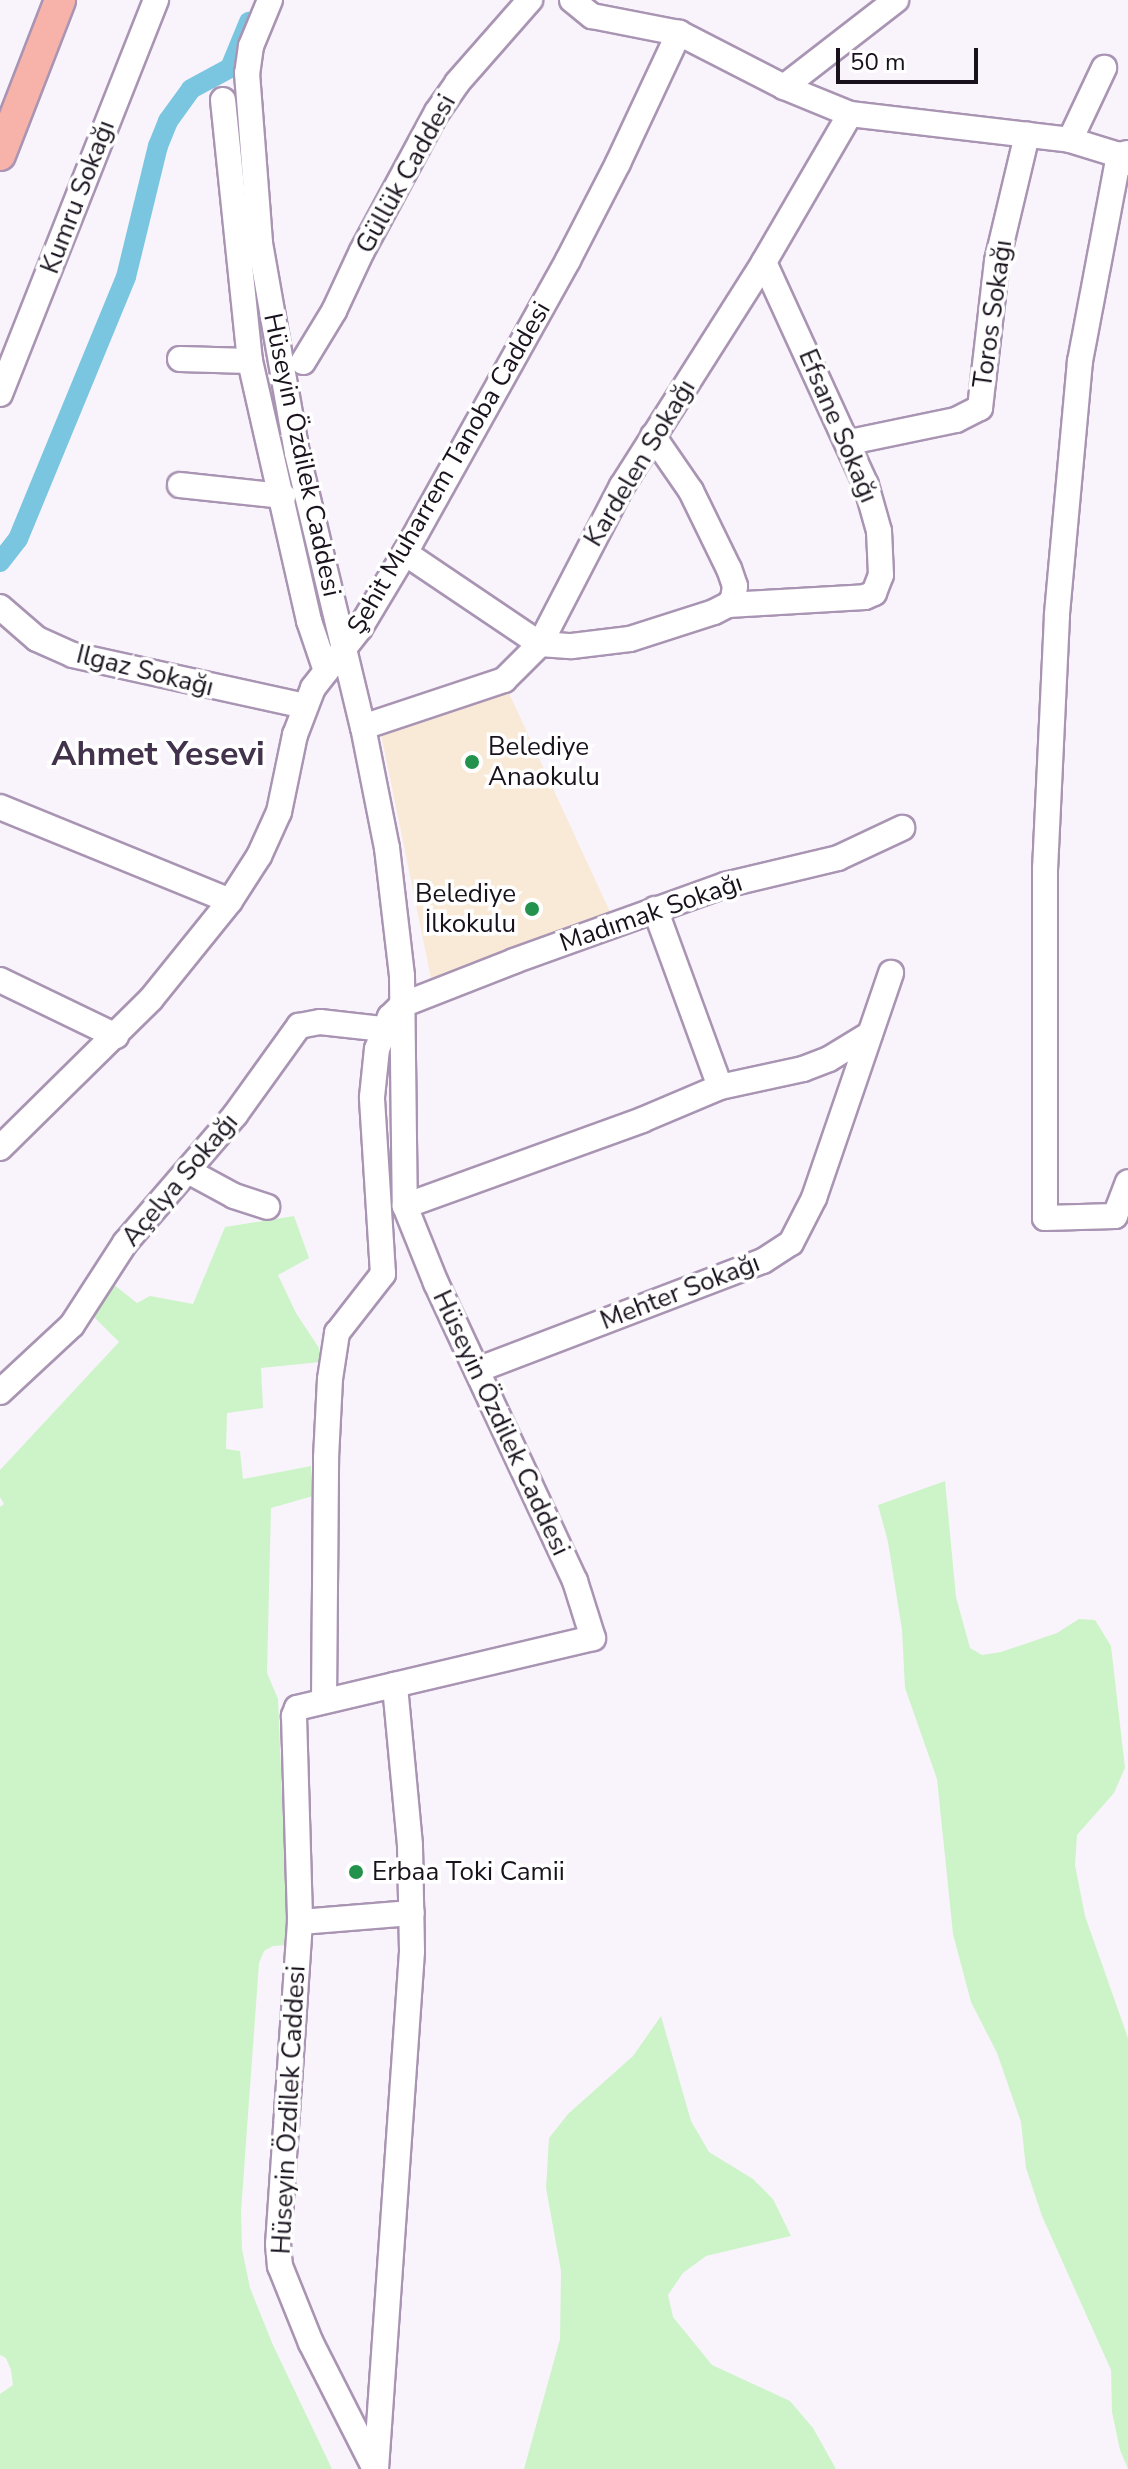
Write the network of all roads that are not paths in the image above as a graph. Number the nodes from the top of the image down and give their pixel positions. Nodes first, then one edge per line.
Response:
1 (60, 0) edge
2 (156, 0) edge
3 (270, 0) edge
4 (530, 0) edge
5 (572, 0) edge
6 (896, 0) edge
7 (679, 33) junction
8 (1104, 68) dead end
9 (784, 87) junction
10 (223, 100) dead end
11 (850, 114) junction
12 (1027, 135) junction
13 (1070, 140) junction
14 (0, 155) edge
15 (1125, 157) edge
16 (764, 262) junction
17 (180, 359) dead end
18 (250, 361) junction
19 (303, 362) dead end
20 (0, 394) edge
21 (653, 436) junction
22 (850, 442) junction
23 (180, 485) dead end
24 (283, 496) junction
25 (405, 553) junction
26 (728, 605) junction
27 (0, 607) edge
28 (540, 644) junction
29 (344, 650) junction
30 (326, 671) junction
31 (304, 706) junction
32 (363, 727) junction
33 (0, 807) edge
34 (902, 828) dead end
35 (230, 901) junction
36 (655, 909) junction
37 (891, 973) dead end
38 (0, 980) edge
39 (402, 1005) junction
40 (382, 1029) junction
41 (870, 1034) junction
42 (116, 1036) junction
43 (720, 1087) junction
44 (1, 1146) edge
45 (188, 1171) junction
46 (1126, 1190) edge
47 (405, 1206) junction
48 (267, 1207) dead end
49 (477, 1370) junction
50 (0, 1392) edge
51 (395, 1685) junction
52 (324, 1701) junction
53 (412, 1913) junction
54 (300, 1922) junction
55 (376, 2469) edge

1 - 14 main road
2 - 20 street, Kumru Sokağı
3 - 29 street, Hüseyin Özdilek Caddesi
4 - 19 street, Güllük Caddesi
5 - 7 street
6 - 9 street
7 - 9 street
7 - 25 street, Şehit Muharrem Tanoba Caddesi
8 - 13 street
9 - 11 street
10 - 18 street, Hüseyin Özdilek Caddesi
11 - 12 street
11 - 16 street, Kardelen Sokağı
12 - 13 street
12 - 22 street, Toros Sokağı
13 - 15 street
15 - 46 street
16 - 21 street, Kardelen Sokağı
16 - 22 street, Efsane Sokağı
17 - 18 street
18 - 24 street, Hüseyin Özdilek Caddesi
21 - 26 street
21 - 28 street, Kardelen Sokağı
22 - 26 street, Efsane Sokağı
23 - 24 street
24 - 30 street, Hüseyin Özdilek Caddesi
25 - 28 street
25 - 29 street, Şehit Muharrem Tanoba Caddesi
26 - 28 street
27 - 31 street, Ilgaz Sokağı
28 - 32 street, Kardelen Sokağı
29 - 30 street, Şehit Muharrem Tanoba Caddesi
29 - 32 street, Hüseyin Özdilek Caddesi
30 - 31 street, Şehit Muharrem Tanoba Caddesi
31 - 35 street, Şehit Muharrem Tanoba Caddesi
32 - 39 street, Hüseyin Özdilek Caddesi
33 - 35 street
34 - 36 street, Madımak Sokağı
35 - 42 street, Şehit Muharrem Tanoba Caddesi
36 - 39 street, Madımak Sokağı
36 - 43 street
37 - 41 street, Mehter Sokağı
38 - 42 street
39 - 40 street
39 - 47 street, Hüseyin Özdilek Caddesi
40 - 45 street, Açelya Sokağı
40 - 52 street
41 - 43 street
41 - 49 street, Mehter Sokağı
42 - 44 street, Şehit Muharrem Tanoba Caddesi
43 - 47 street
45 - 48 street
45 - 50 street, Açelya Sokağı
47 - 49 street, Hüseyin Özdilek Caddesi
49 - 51 street, Hüseyin Özdilek Caddesi
51 - 52 street, Hüseyin Özdilek Caddesi
51 - 53 street, Hüseyin Özdilek Caddesi
52 - 54 street, Hüseyin Özdilek Caddesi
53 - 54 street
53 - 55 street, Hüseyin Özdilek Caddesi
54 - 55 street, Hüseyin Özdilek Caddesi

